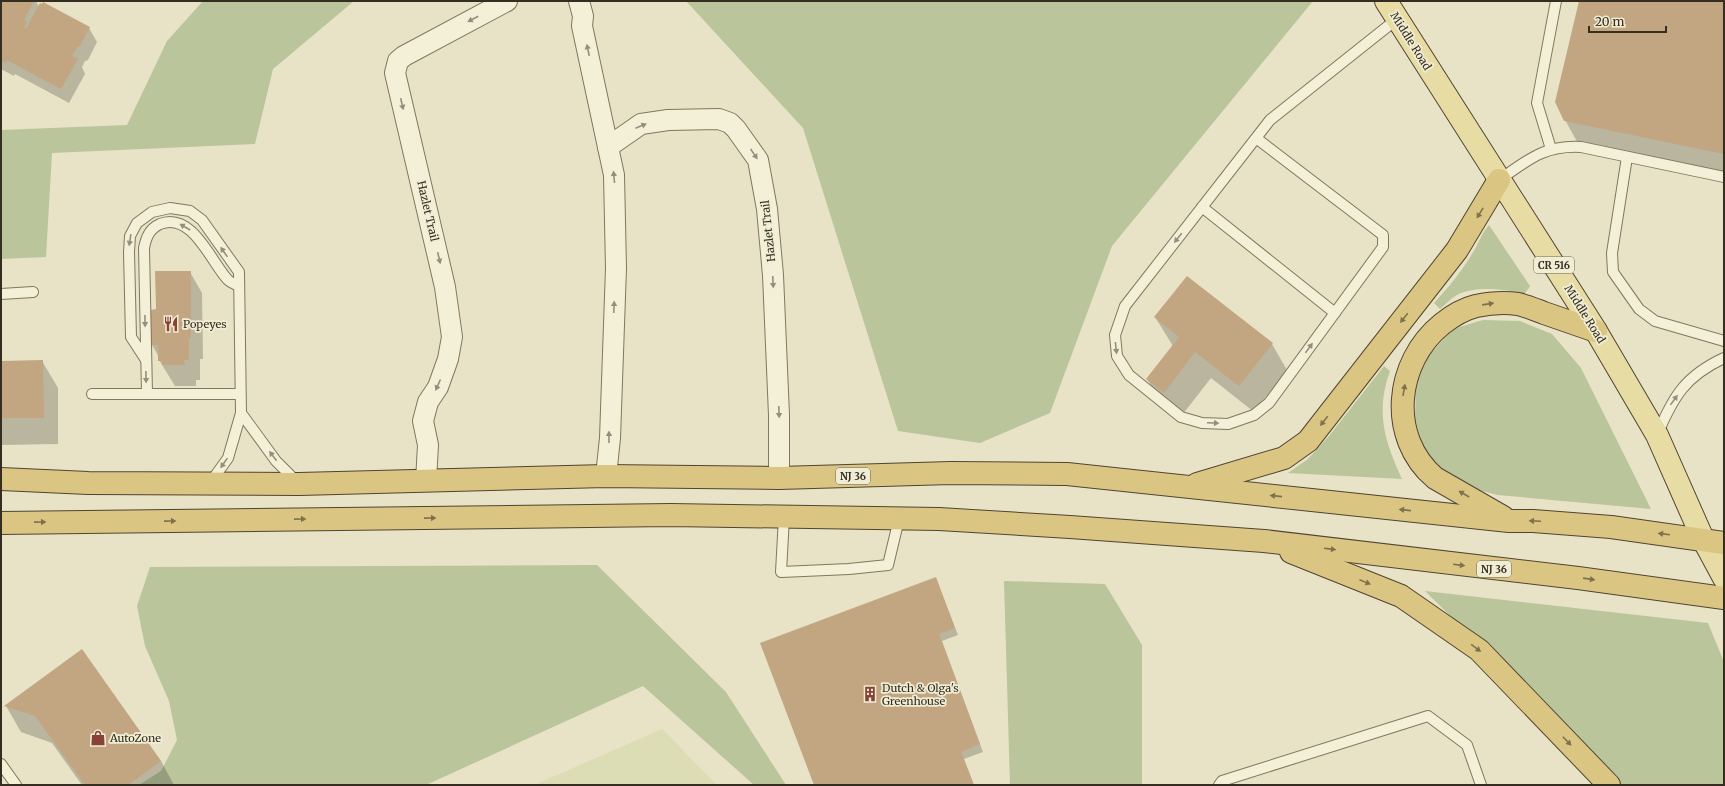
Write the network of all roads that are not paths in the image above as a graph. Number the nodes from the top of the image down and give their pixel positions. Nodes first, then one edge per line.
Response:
1 (507, 1) edge
2 (579, 1) edge
3 (1556, 1) edge
4 (1392, 10) edge
5 (1256, 138) junction
6 (608, 147) junction
7 (1551, 149) junction
8 (1627, 156) junction
9 (1724, 177) edge
10 (1500, 180) junction
11 (1202, 208) junction
12 (238, 286) junction
13 (33, 292) dead end
14 (1, 294) edge
15 (1335, 313) junction
16 (1596, 331) junction
17 (1724, 341) edge
18 (1724, 358) edge
19 (146, 360) junction
20 (92, 394) dead end
21 (147, 394) junction
22 (240, 394) junction
23 (241, 413) junction
24 (1657, 435) junction
25 (606, 476) junction
26 (779, 478) junction
27 (1, 479) edge
28 (426, 481) junction
29 (209, 484) junction
30 (299, 484) junction
31 (1186, 487) junction
32 (784, 517) junction
33 (899, 519) junction
34 (1509, 521) junction
35 (1, 522) edge
36 (1703, 539) junction
37 (1264, 541) junction
38 (1724, 543) edge
39 (1724, 578) edge
40 (1724, 598) edge
41 (1, 764) edge
42 (16, 785) edge
43 (1219, 785) edge
44 (1481, 785) edge
45 (1609, 785) edge

1 -> 28 street, Hazlet Trail
6 -> 2 street
3 - 7 lane
4 - 5 lane
4 - 10 main road, Middle Road / CR 516
5 - 11 lane
5 - 15 lane
25 -> 6 street
6 -> 26 street, Hazlet Trail
7 - 8 lane
7 - 10 lane
8 - 9 lane
8 - 17 lane
10 - 16 main road, Middle Road / CR 516
10 -> 31 highway
11 - 15 lane
11 -> 15 lane
12 -> 19 lane
12 -> 19 lane
12 - 22 lane
13 - 14 lane
16 - 24 main road, Middle Road / CR 516
34 -> 16 highway
24 -> 18 lane
19 -> 21 lane
20 - 21 lane
21 - 22 lane
22 - 23 lane
23 -> 29 lane
30 -> 23 lane
24 - 36 main road, Middle Road / CR 516
25 - 26 highway, NJ 36
25 - 28 highway, NJ 36
26 - 31 highway, NJ 36
27 - 29 highway, NJ 36
28 - 30 highway, NJ 36
29 - 30 highway, NJ 36
34 -> 31 highway, NJ 36
32 - 33 highway, NJ 36
32 - 33 lane
35 -> 32 highway, NJ 36
33 - 37 highway, NJ 36
36 -> 34 highway, NJ 36
36 - 38 highway, NJ 36
36 - 39 main road, Middle Road / CR 516
37 -> 40 highway, NJ 36
37 -> 45 highway
41 - 42 lane
43 - 44 lane

